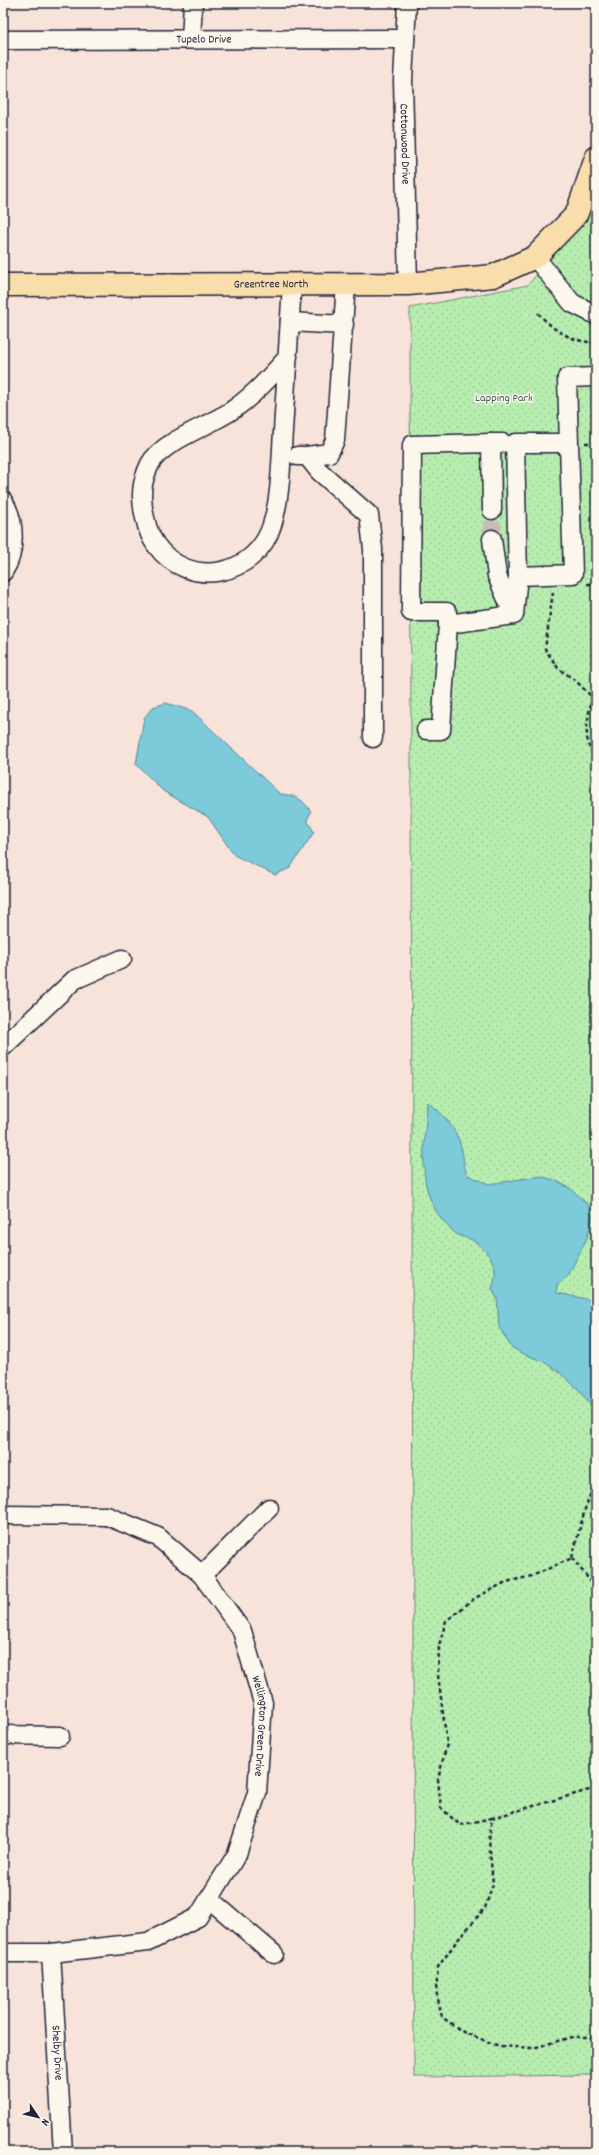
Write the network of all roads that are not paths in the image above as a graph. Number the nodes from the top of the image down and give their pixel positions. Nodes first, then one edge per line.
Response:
1 (193, 3) edge
2 (407, 3) edge
3 (191, 39) junction
4 (405, 39) junction
5 (3, 40) edge
6 (596, 158) edge
7 (535, 257) junction
8 (292, 284) junction
9 (346, 284) junction
10 (408, 284) junction
11 (3, 285) edge
12 (596, 315) edge
13 (290, 322) junction
14 (344, 325) junction
15 (288, 357) junction
16 (596, 377) edge
17 (491, 443) junction
18 (515, 443) junction
19 (568, 443) junction
20 (282, 455) junction
21 (308, 456) junction
22 (3, 501) edge
23 (492, 510) tunnel mouth
24 (492, 539) tunnel mouth
25 (3, 572) edge
26 (518, 576) junction
27 (514, 615) junction
28 (448, 624) junction
29 (426, 730) dead end
30 (372, 738) dead end
31 (122, 959) dead end
32 (3, 1047) edge
33 (269, 1508) dead end
34 (3, 1515) edge
35 (202, 1575) junction
36 (3, 1735) edge
37 (60, 1736) dead end
38 (210, 1899) junction
39 (3, 1953) edge
40 (51, 1953) junction
41 (274, 1954) dead end
42 (63, 2152) edge

1 - 3 street
2 - 4 street, Cottonwood Drive
3 - 4 street, Tupelo Drive
3 - 5 street, Tupelo Drive
4 - 10 street, Cottonwood Drive
6 - 7 main road
7 - 10 main road, Greentree North
7 - 12 street
8 - 9 main road, Greentree North
8 - 11 main road, Greentree North
8 - 13 street
9 - 10 main road, Greentree North
9 - 14 street
13 - 14 street
13 - 15 street
14 - 21 street
15 - 20 street
15 - 20 street
16 - 19 street
17 - 18 street
17 - 23 street
17 - 28 street
18 - 19 street
18 - 26 street
19 - 26 street
20 - 21 street
21 - 30 street
22 - 25 street
24 - 27 street
26 - 27 street
27 - 28 street
28 - 29 street
31 - 32 street
33 - 35 street
34 - 35 street, Wellington Green Drive
35 - 38 street, Wellington Green Drive
36 - 37 street
38 - 40 street, Wellington Green Drive
38 - 41 street
39 - 40 street, Wellington Green Drive
40 - 42 street, Shelby Drive

